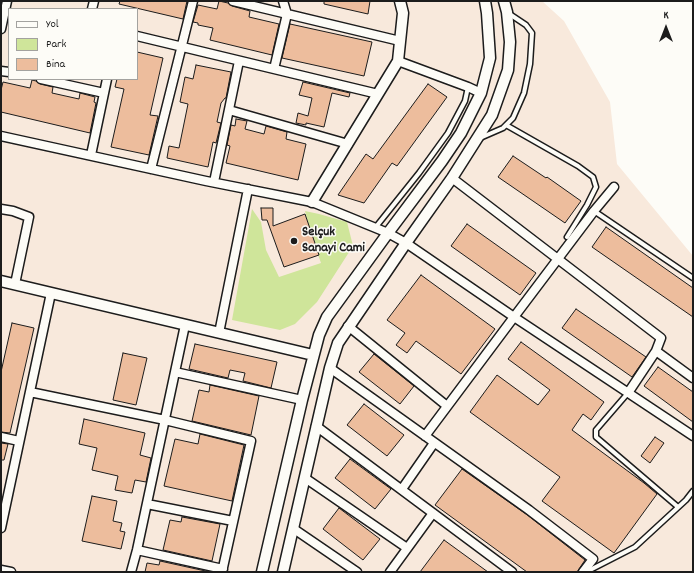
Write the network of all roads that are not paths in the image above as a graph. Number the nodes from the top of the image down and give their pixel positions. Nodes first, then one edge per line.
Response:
1 (193, 1) edge
2 (233, 1) edge
3 (283, 1) edge
4 (400, 1) edge
5 (485, 1) edge
6 (504, 1) edge
7 (8, 6) edge
8 (506, 12) junction
9 (287, 14) junction
10 (1, 29) edge
11 (138, 36) edge
12 (400, 41) junction
13 (182, 47) junction
14 (239, 60) junction
15 (398, 61) junction
16 (274, 69) junction
17 (51, 80) edge
18 (107, 80) edge
19 (468, 87) junction
20 (104, 93) junction
21 (481, 93) junction
22 (378, 94) junction
23 (229, 110) junction
24 (506, 125) junction
25 (1, 136) edge
26 (478, 138) junction
27 (348, 144) junction
28 (91, 155) junction
29 (151, 169) junction
30 (452, 178) junction
31 (214, 182) junction
32 (614, 187) dead end
33 (248, 189) junction
34 (312, 202) junction
35 (1, 209) edge
36 (594, 211) junction
37 (375, 228) junction
38 (388, 233) junction
39 (567, 237) dead end
40 (406, 243) junction
41 (557, 259) junction
42 (693, 278) edge
43 (1, 281) edge
44 (15, 284) junction
45 (50, 293) junction
46 (514, 317) junction
47 (185, 325) junction
48 (348, 326) junction
49 (219, 333) junction
50 (656, 351) junction
51 (313, 355) junction
52 (330, 368) junction
53 (175, 372) junction
54 (693, 378) edge
55 (30, 392) junction
56 (628, 392) junction
57 (302, 400) junction
58 (447, 406) junction
59 (165, 420) junction
60 (316, 426) junction
61 (425, 436) junction
62 (693, 436) edge
63 (1, 437) edge
64 (20, 441) junction
65 (434, 443) junction
66 (305, 478) junction
67 (402, 490) junction
68 (693, 491) edge
69 (147, 504) junction
70 (678, 507) junction
71 (433, 513) junction
72 (233, 521) junction
73 (1, 528) edge
74 (294, 529) junction
75 (407, 548) junction
76 (138, 550) junction
77 (1, 570) edge
78 (223, 570) edge
79 (392, 571) edge
80 (11, 572) edge
81 (131, 572) edge
82 (262, 572) edge
83 (283, 572) edge
84 (357, 572) edge
85 (512, 572) edge
86 (584, 572) edge

1 - 13 street
2 - 9 street
3 - 9 street
4 - 12 street
5 - 21 street
6 - 8 street
7 - 10 street
8 - 24 lane
8 - 26 street
9 - 12 street
9 - 16 street
11 - 13 street
12 - 15 street
13 - 14 street
13 - 29 street
14 - 16 street
14 - 23 street
15 - 19 street
15 - 22 street
16 - 22 street
17 - 20 street
18 - 20 street
19 - 21 street
19 - 37 lane
20 - 28 street
21 - 38 street
22 - 27 street
23 - 27 street
23 - 31 street
24 - 26 lane
24 - 39 lane
25 - 28 street
26 - 30 street
27 - 34 street
28 - 29 street
29 - 31 street
30 - 40 street
30 - 41 street
31 - 33 street
32 - 36 street
33 - 34 street
33 - 49 street
34 - 37 street
35 - 44 street
36 - 41 street
36 - 42 lane
37 - 38 street
38 - 40 street
38 - 51 street
40 - 46 street
40 - 48 street
41 - 46 street
41 - 50 street
43 - 44 street
44 - 45 street
45 - 47 street
45 - 55 street
46 - 56 street
46 - 58 street
47 - 49 street
47 - 53 street
48 - 52 street
48 - 58 street
49 - 51 street
50 - 54 street
50 - 56 street
51 - 57 street
52 - 60 street
52 - 61 street
53 - 57 street
53 - 59 street
55 - 59 street
55 - 64 street
56 - 62 street
56 - 70 lane
57 - 82 street
58 - 61 street
59 - 69 street
59 - 72 street
60 - 66 street
60 - 67 street
61 - 65 street
63 - 64 street
64 - 73 street
65 - 67 street
65 - 86 street
66 - 74 street
66 - 75 street
67 - 71 street
68 - 70 lane
69 - 72 street
69 - 76 street
70 - 86 lane
71 - 75 street
71 - 85 street
72 - 78 street
74 - 83 street
74 - 84 street
75 - 79 street
76 - 78 street
76 - 81 street
77 - 80 street

